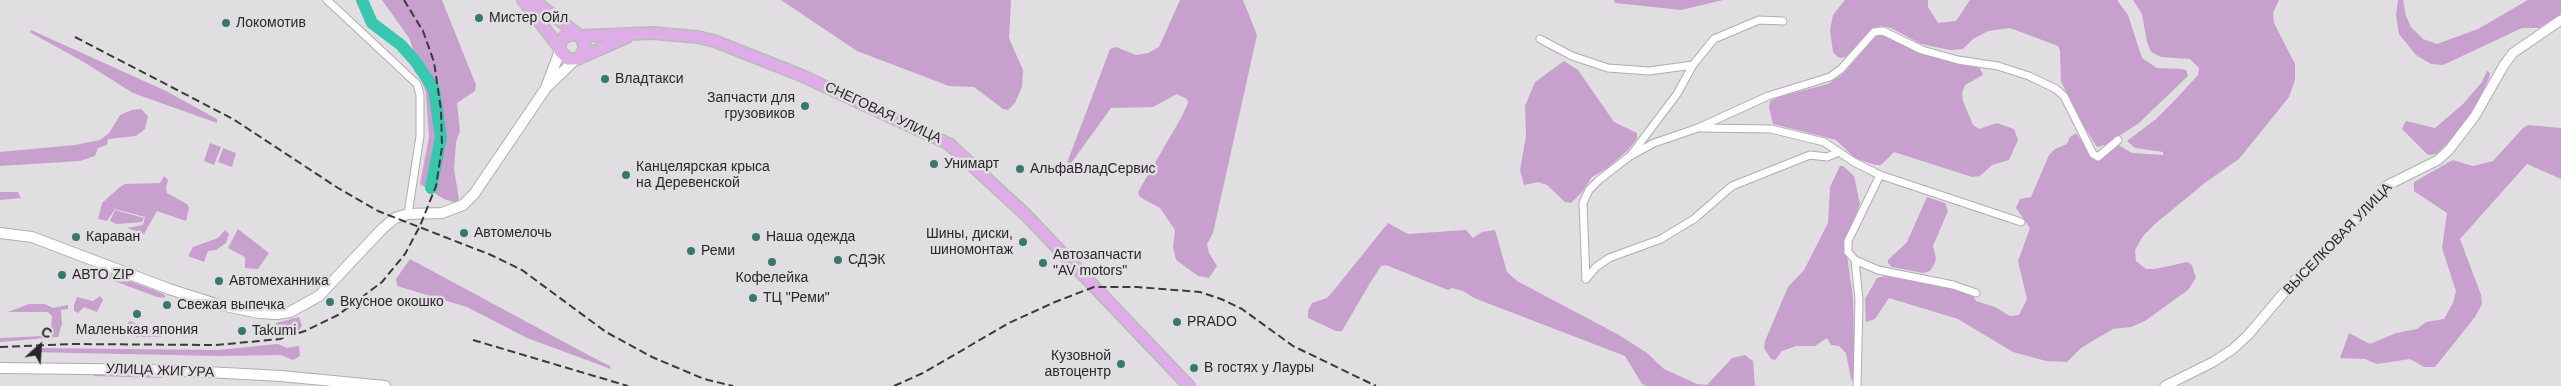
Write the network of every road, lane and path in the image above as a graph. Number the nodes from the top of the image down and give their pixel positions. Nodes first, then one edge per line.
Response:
1 (327, 0) edge
2 (523, 0) edge
3 (532, 0) edge
4 (2561, 20) edge
5 (1783, 21) dead end
6 (636, 33) junction
7 (577, 35) junction
8 (1540, 39) dead end
9 (560, 49) junction
10 (578, 58) junction
11 (1693, 65) junction
12 (546, 88) junction
13 (1698, 128) junction
14 (2118, 140) dead end
15 (1839, 152) junction
16 (1630, 156) junction
17 (1880, 175) junction
18 (408, 214) junction
19 (2021, 222) dead end
20 (0, 233) edge
21 (1854, 260) junction
22 (1976, 293) dead end
23 (0, 368) edge
24 (351, 384) edge
25 (385, 386) edge
26 (1189, 386) edge
27 (1857, 386) edge
28 (2165, 386) edge

1 - 18 street
2 - 9 main road
3 - 7 main road
4 - 28 street, ВЫСЕЛКОВАЯ УЛИЦА
5 - 11 street
6 - 7 main road, СНЕГОВАЯ УЛИЦА
6 - 10 main road, СНЕГОВАЯ УЛИЦА
6 - 26 main road, СНЕГОВАЯ УЛИЦА
7 - 9 main road
7 - 10 main road
8 - 11 street
9 - 10 main road
9 - 12 main road
10 - 12 main road
11 - 16 street
12 - 18 main road
13 - 14 street
13 - 15 street
13 - 16 street
15 - 16 street
15 - 17 street
17 - 19 street
17 - 21 street
18 - 20 main road
21 - 22 street
21 - 27 street
23 - 24 main road, УЛИЦА ЖИГУРА
24 - 25 main road, УЛИЦА ЖИГУРА

